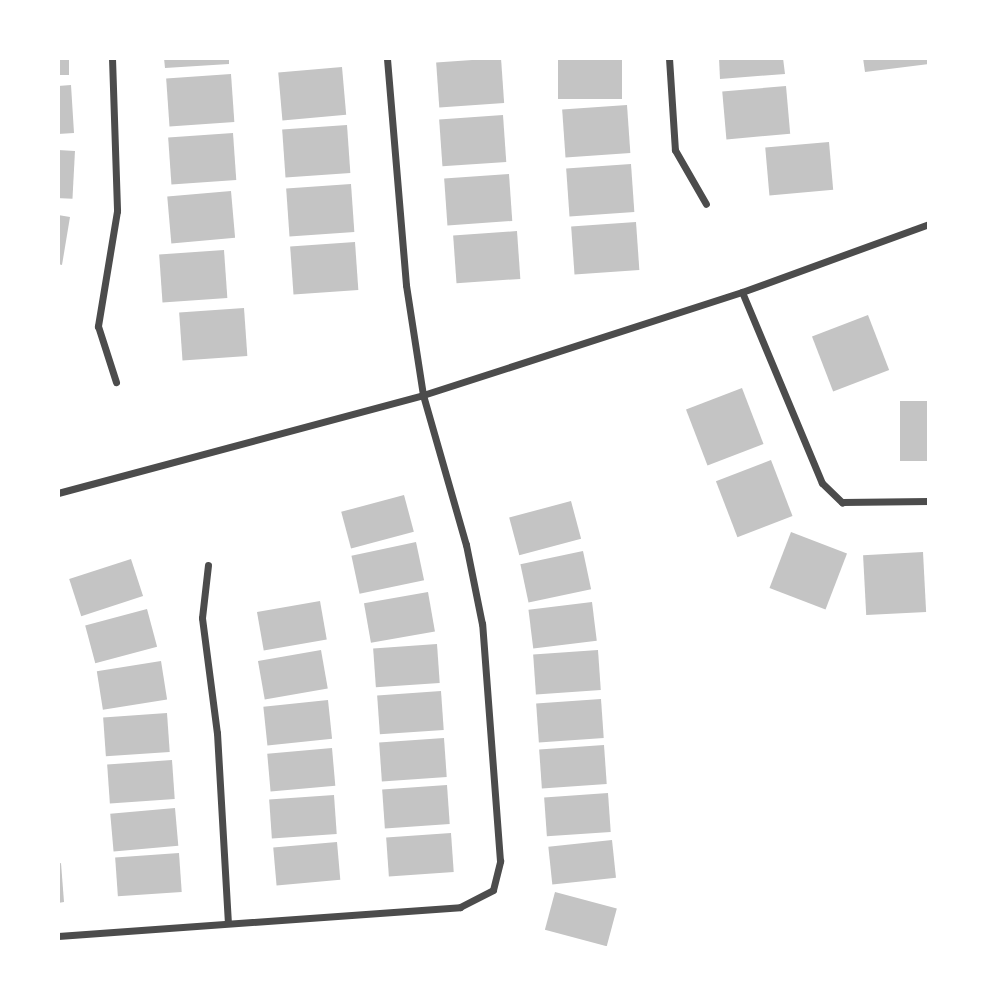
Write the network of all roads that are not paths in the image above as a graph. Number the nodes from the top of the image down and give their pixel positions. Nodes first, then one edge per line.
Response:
1 (112, 58) edge
2 (387, 58) edge
3 (669, 58) edge
4 (706, 204) dead end
5 (929, 224) edge
6 (742, 292) junction
7 (116, 382) dead end
8 (424, 395) junction
9 (58, 493) edge
10 (929, 501) edge
11 (208, 565) dead end
12 (228, 921) junction
13 (58, 936) edge

1 - 7 street
2 - 8 street
3 - 4 street
5 - 6 street
6 - 8 street
6 - 10 street
8 - 9 street
8 - 12 street
11 - 12 street
12 - 13 street

